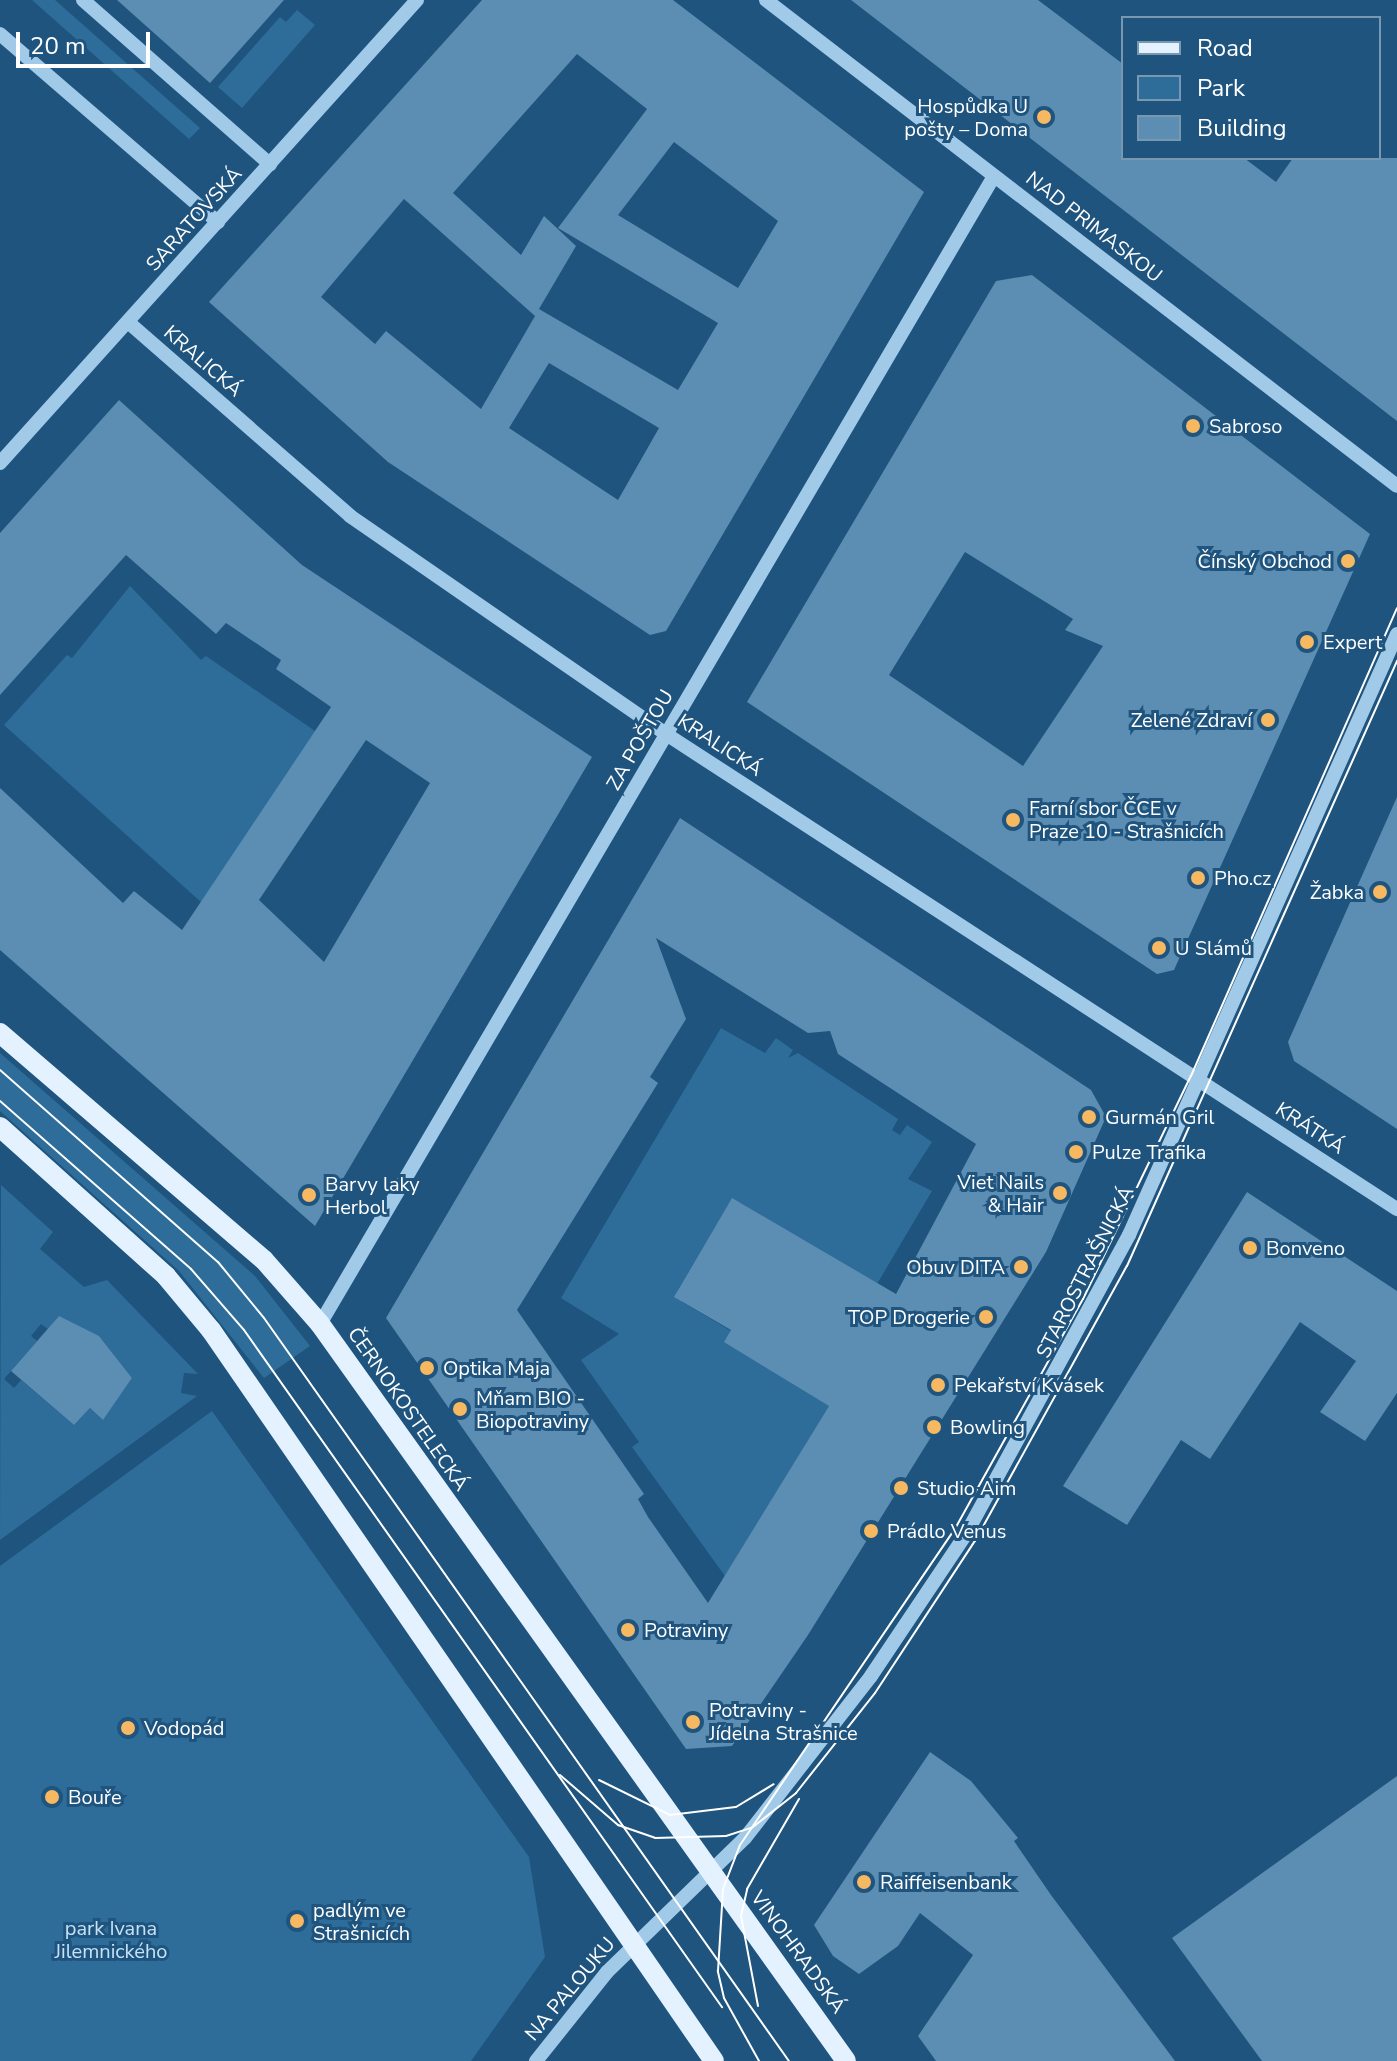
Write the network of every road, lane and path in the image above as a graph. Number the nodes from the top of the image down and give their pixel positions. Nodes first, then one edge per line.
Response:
1 (83, 0) edge
2 (417, 0) edge
3 (766, 0) edge
4 (0, 34) edge
5 (270, 164) junction
6 (994, 176) junction
7 (218, 222) junction
8 (128, 322) junction
9 (0, 463) edge
10 (1397, 486) edge
11 (1397, 634) edge
12 (666, 734) junction
13 (0, 1033) edge
14 (1200, 1081) junction
15 (0, 1127) edge
16 (1397, 1209) edge
17 (320, 1324) junction
18 (711, 1871) junction
19 (635, 1944) junction
20 (536, 2061) edge
21 (714, 2061) edge
22 (846, 2061) edge

1 - 5 street
2 - 5 street, SARATOVSKÁ
3 - 6 street, NAD PRIMASKOU
4 - 7 street
5 - 7 street, SARATOVSKÁ
6 - 10 street, NAD PRIMASKOU
6 - 12 street, ZA POŠTOU
7 - 8 street, SARATOVSKÁ
8 - 9 street, SARATOVSKÁ
8 - 12 street, KRALICKÁ
11 - 14 street, STAROSTRAŠNICKÁ
12 - 14 street, KRALICKÁ
12 - 17 street, ZA POŠTOU
13 - 17 main road, ČERNOKOSTELECKÁ
14 - 16 street, KRÁTKÁ
14 - 18 street, STAROSTRAŠNICKÁ
15 - 19 main road
17 - 18 main road, ČERNOKOSTELECKÁ
18 - 19 street, STAROSTRAŠNICKÁ
18 - 22 main road, VINOHRADSKÁ
19 - 20 street, NA PALOUKU
19 - 21 main road

